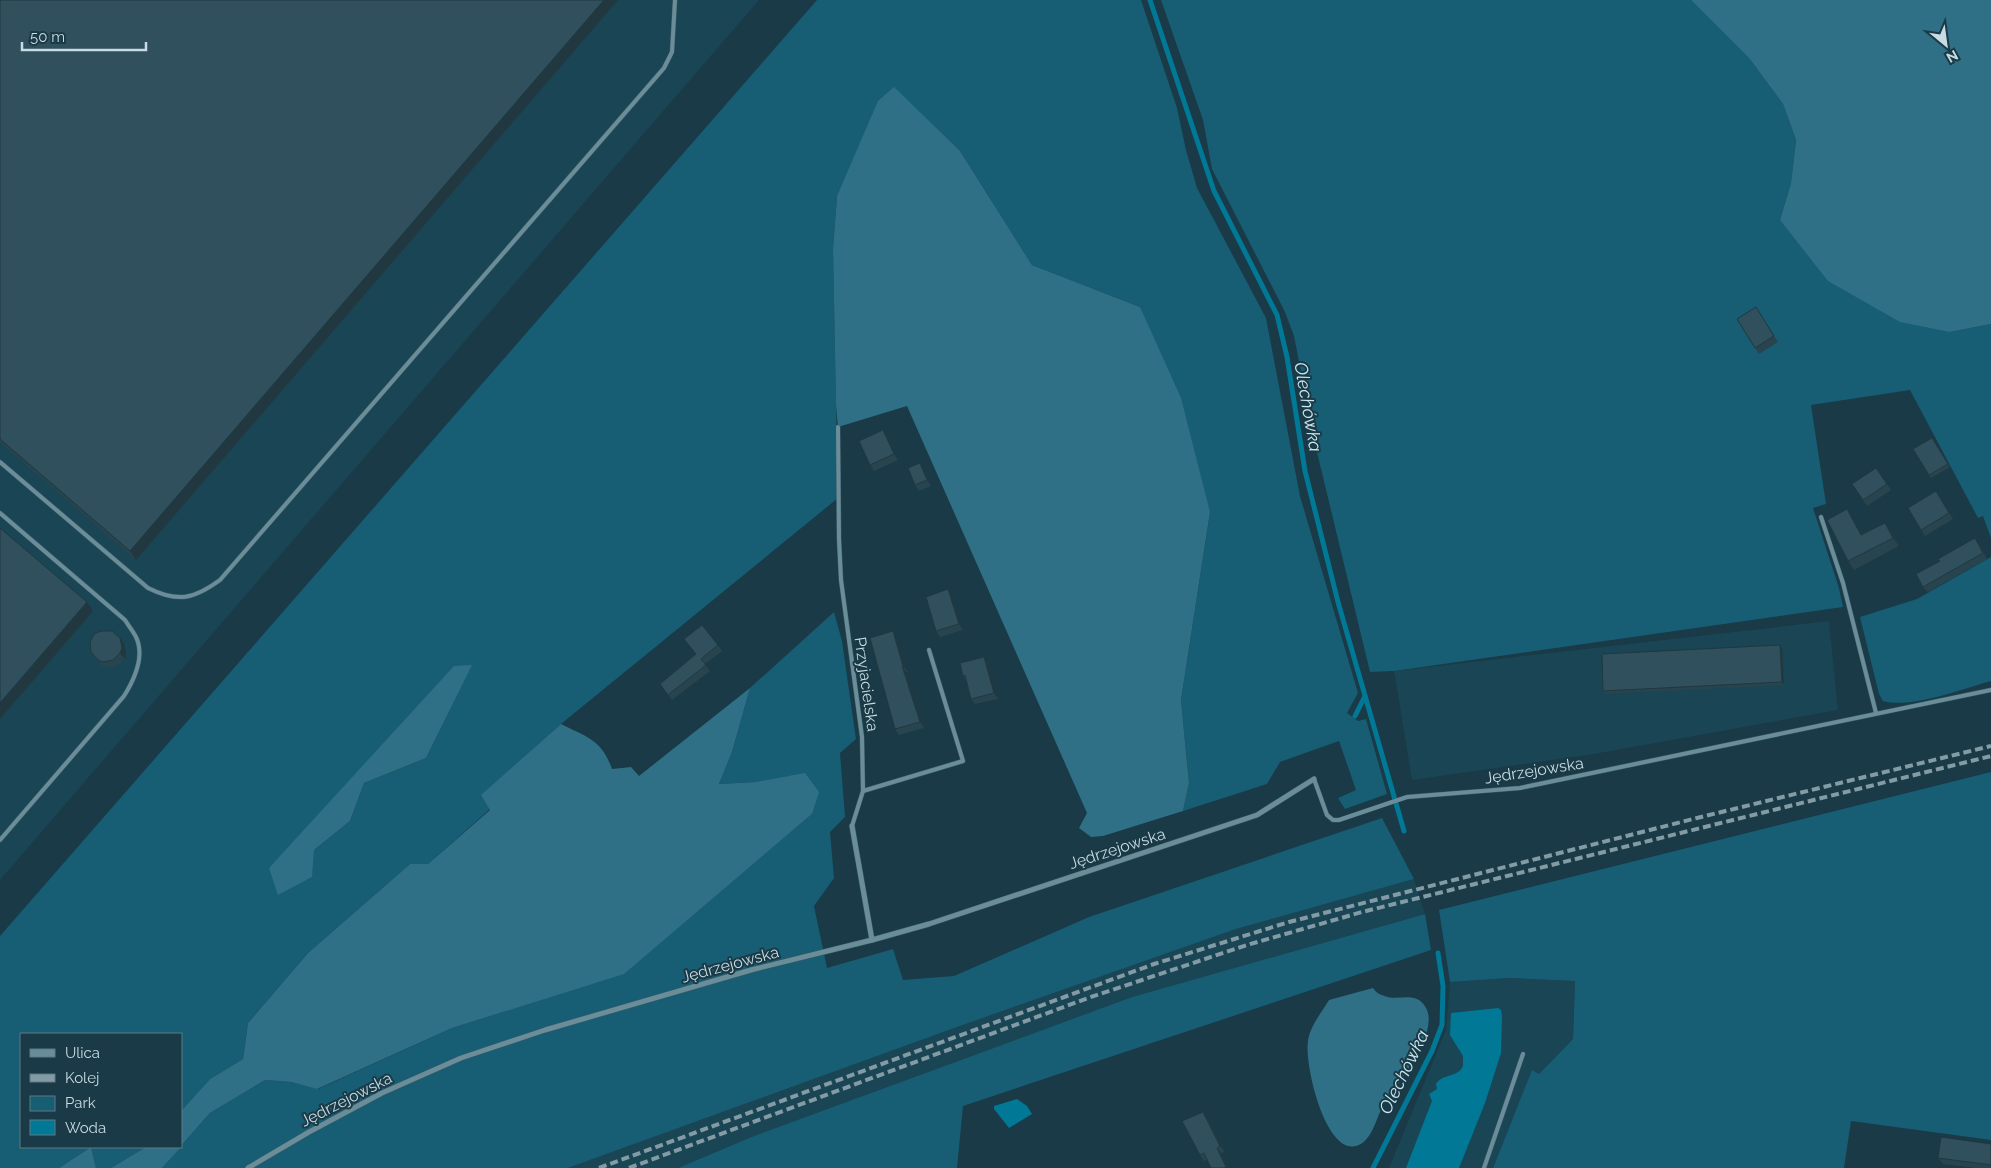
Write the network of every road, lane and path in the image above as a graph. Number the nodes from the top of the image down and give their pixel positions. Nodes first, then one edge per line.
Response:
1 (675, 0) edge
2 (838, 427) dead end
3 (0, 462) edge
4 (0, 513) edge
5 (1821, 517) dead end
6 (929, 650) dead end
7 (1991, 690) edge
8 (1876, 713) junction
9 (1314, 779) joint
10 (863, 791) junction
11 (852, 826) joint
12 (0, 840) edge
13 (872, 940) junction
14 (1523, 1054) dead end
15 (248, 1168) edge
16 (1484, 1168) edge

1 - 3 lane
2 - 10 lane, Przyjacielska
4 - 12 lane
5 - 8 lane
6 - 10 lane
7 - 8 lane, Jędrzejowska
8 - 9 lane, Jędrzejowska
9 - 13 street, Jędrzejowska
10 - 11 lane, Przyjacielska
11 - 13 street, Przyjacielska
13 - 15 street, Jędrzejowska
14 - 16 lane

